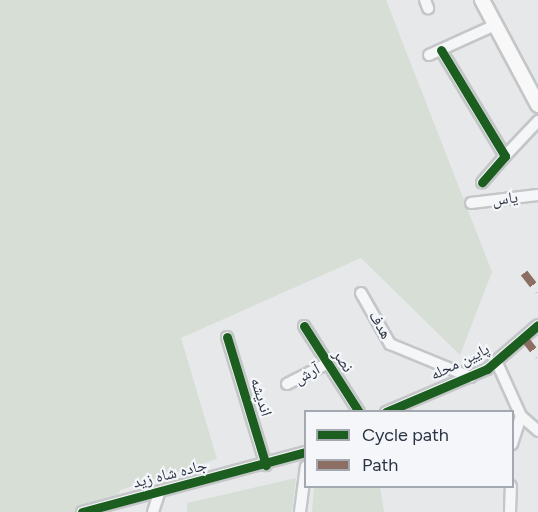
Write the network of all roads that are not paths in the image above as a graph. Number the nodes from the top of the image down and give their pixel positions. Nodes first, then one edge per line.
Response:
1 (482, 0) edge
2 (495, 25) junction
3 (441, 50) junction
4 (429, 55) dead end
5 (538, 105) edge
6 (538, 121) edge
7 (505, 156) junction
8 (482, 182) dead end
9 (538, 195) edge
10 (471, 203) dead end
11 (362, 293) dead end
12 (538, 325) edge
13 (304, 326) dead end
14 (227, 337) dead end
15 (497, 363) junction
16 (326, 364) junction
17 (470, 377) junction
18 (287, 384) dead end
19 (358, 410) edge
20 (388, 410) edge
21 (517, 417) edge
22 (538, 430) edge
23 (514, 437) edge
24 (304, 453) edge
25 (266, 465) junction
26 (304, 481) edge
27 (511, 488) edge
28 (159, 493) junction
29 (82, 512) edge
30 (153, 512) edge
31 (300, 512) edge
32 (510, 512) edge

1 - 2 main road
2 - 3 street
2 - 5 main road
3 - 4 street
3 - 7 street
6 - 7 street
7 - 8 street
9 - 10 street, یاس
11 - 17 street, هدف
12 - 15 street, پایین محله
13 - 16 street, نصر
14 - 25 street, اندیشه
15 - 17 street, پایین محله
15 - 21 street
16 - 18 street, آرش
16 - 19 street, نصر
17 - 20 street, پایین محله
21 - 22 street
21 - 23 street
24 - 25 street
25 - 28 street, جاده شاه زید
26 - 31 street
27 - 32 street
28 - 29 street, جاده شاه زید
28 - 30 street

